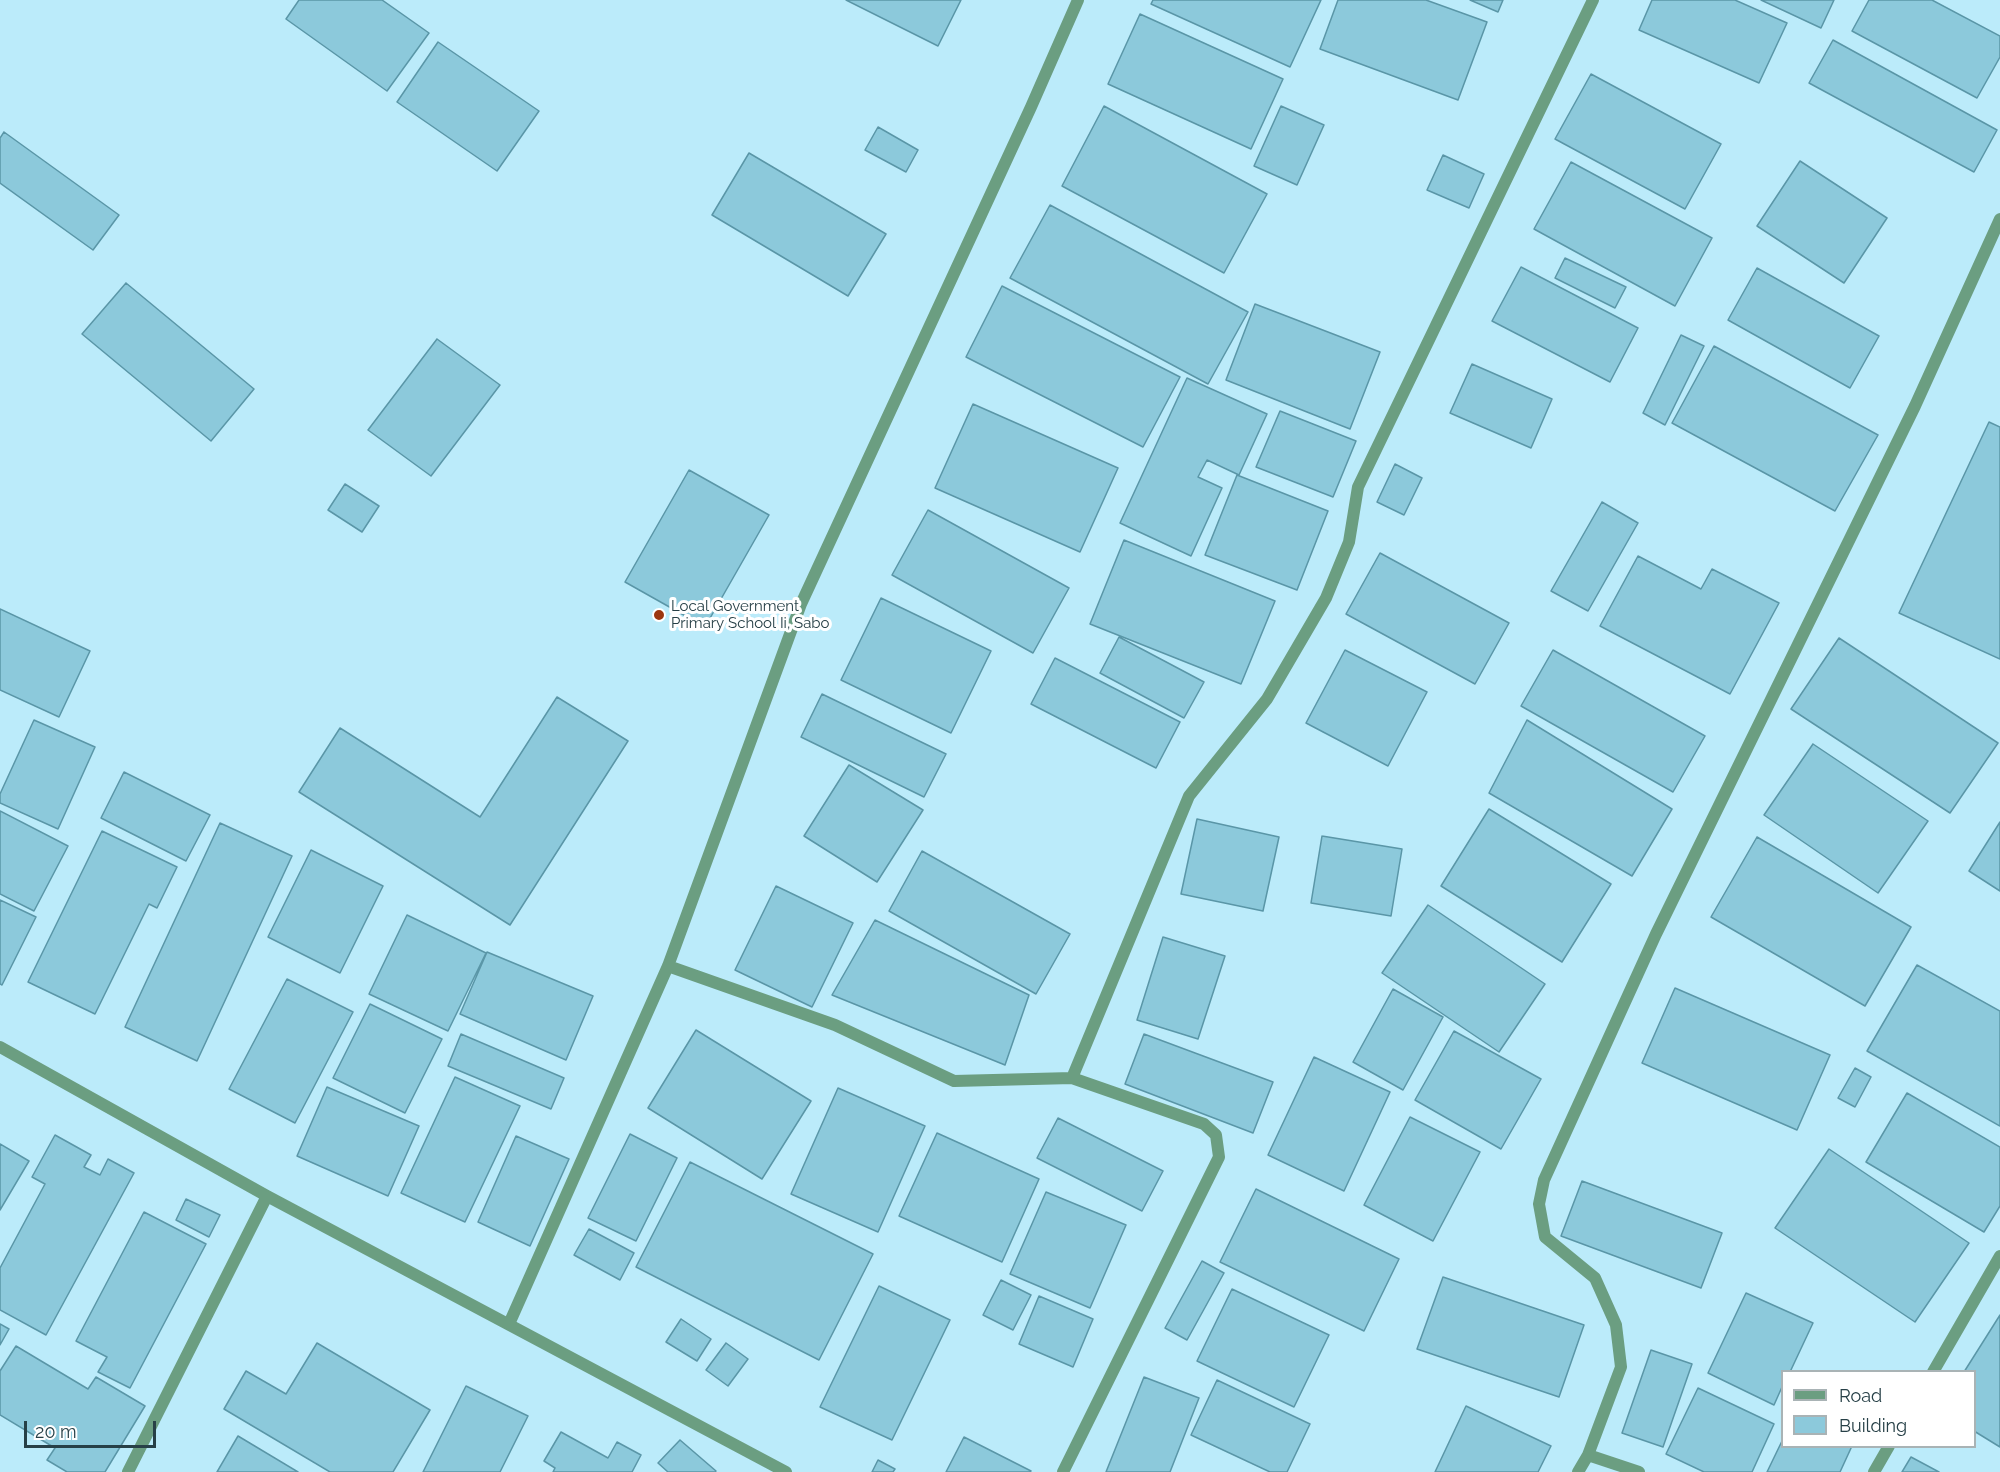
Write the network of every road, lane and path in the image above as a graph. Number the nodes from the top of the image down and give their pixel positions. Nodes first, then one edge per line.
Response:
1 (1078, 0) edge
2 (1593, 0) edge
3 (2000, 219) edge
4 (668, 966) junction
5 (0, 1047) edge
6 (1072, 1078) junction
7 (267, 1196) junction
8 (2000, 1257) edge
9 (509, 1324) junction
10 (1934, 1370) edge
11 (1888, 1448) edge
12 (1588, 1455) junction
13 (128, 1472) edge
14 (786, 1472) edge
15 (1064, 1472) edge
16 (1578, 1472) edge
17 (1639, 1472) edge
18 (1874, 1472) edge

1 - 4 street
2 - 6 street
3 - 12 street
4 - 6 street
4 - 9 street
5 - 7 street
6 - 15 street
7 - 9 street
7 - 13 street
8 - 10 street
9 - 14 street
11 - 18 street
12 - 16 street
12 - 17 street

